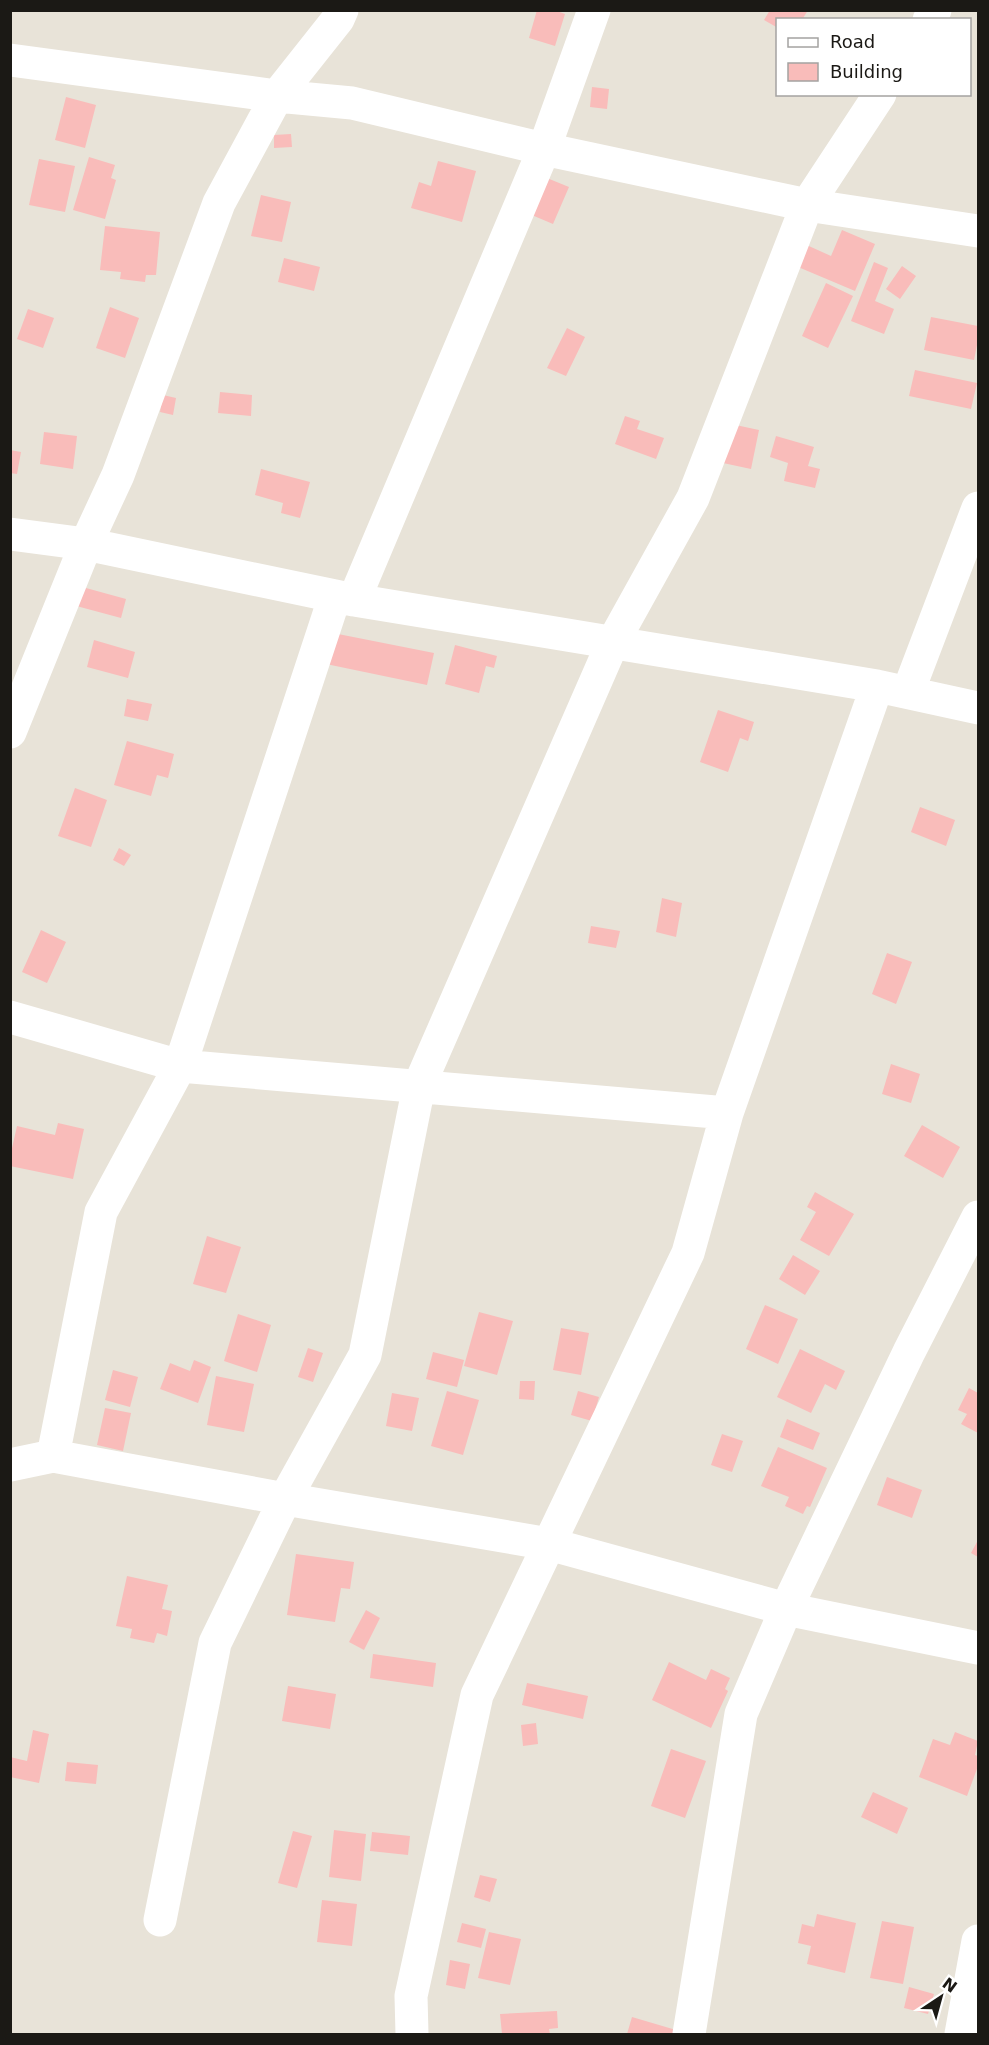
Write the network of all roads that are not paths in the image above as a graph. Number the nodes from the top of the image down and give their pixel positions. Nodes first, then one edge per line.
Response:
1 (342, 10) edge
2 (594, 10) edge
3 (10, 60) edge
4 (277, 96) junction
5 (879, 96) edge
6 (544, 149) junction
7 (807, 205) junction
8 (978, 231) edge
9 (978, 508) edge
10 (10, 534) edge
11 (86, 544) junction
12 (345, 598) junction
13 (612, 644) junction
14 (892, 689) junction
15 (978, 708) edge
16 (10, 732) edge
17 (10, 1017) edge
18 (180, 1066) junction
19 (419, 1086) junction
20 (727, 1113) junction
21 (978, 1217) edge
22 (53, 1456) junction
23 (10, 1465) edge
24 (285, 1499) junction
25 (549, 1544) junction
26 (786, 1609) junction
27 (978, 1648) edge
28 (160, 1920) dead end
29 (978, 1941) edge
30 (412, 2034) edge
31 (689, 2034) edge
32 (961, 2034) edge

1 - 4 street
2 - 6 street
3 - 4 street
4 - 6 street
4 - 11 street
5 - 7 street
6 - 7 street
6 - 12 street
7 - 8 street
7 - 13 street
9 - 14 street
10 - 11 street
11 - 12 street
11 - 16 street
12 - 13 street
12 - 18 street
13 - 14 street
13 - 19 street
14 - 15 street
14 - 20 street
17 - 18 street
18 - 19 street
18 - 22 street
19 - 20 street
19 - 24 street
20 - 25 street
21 - 26 street
22 - 23 street
22 - 24 street
24 - 25 street
24 - 28 street
25 - 26 street
25 - 30 street
26 - 27 street
26 - 31 street
29 - 32 street

